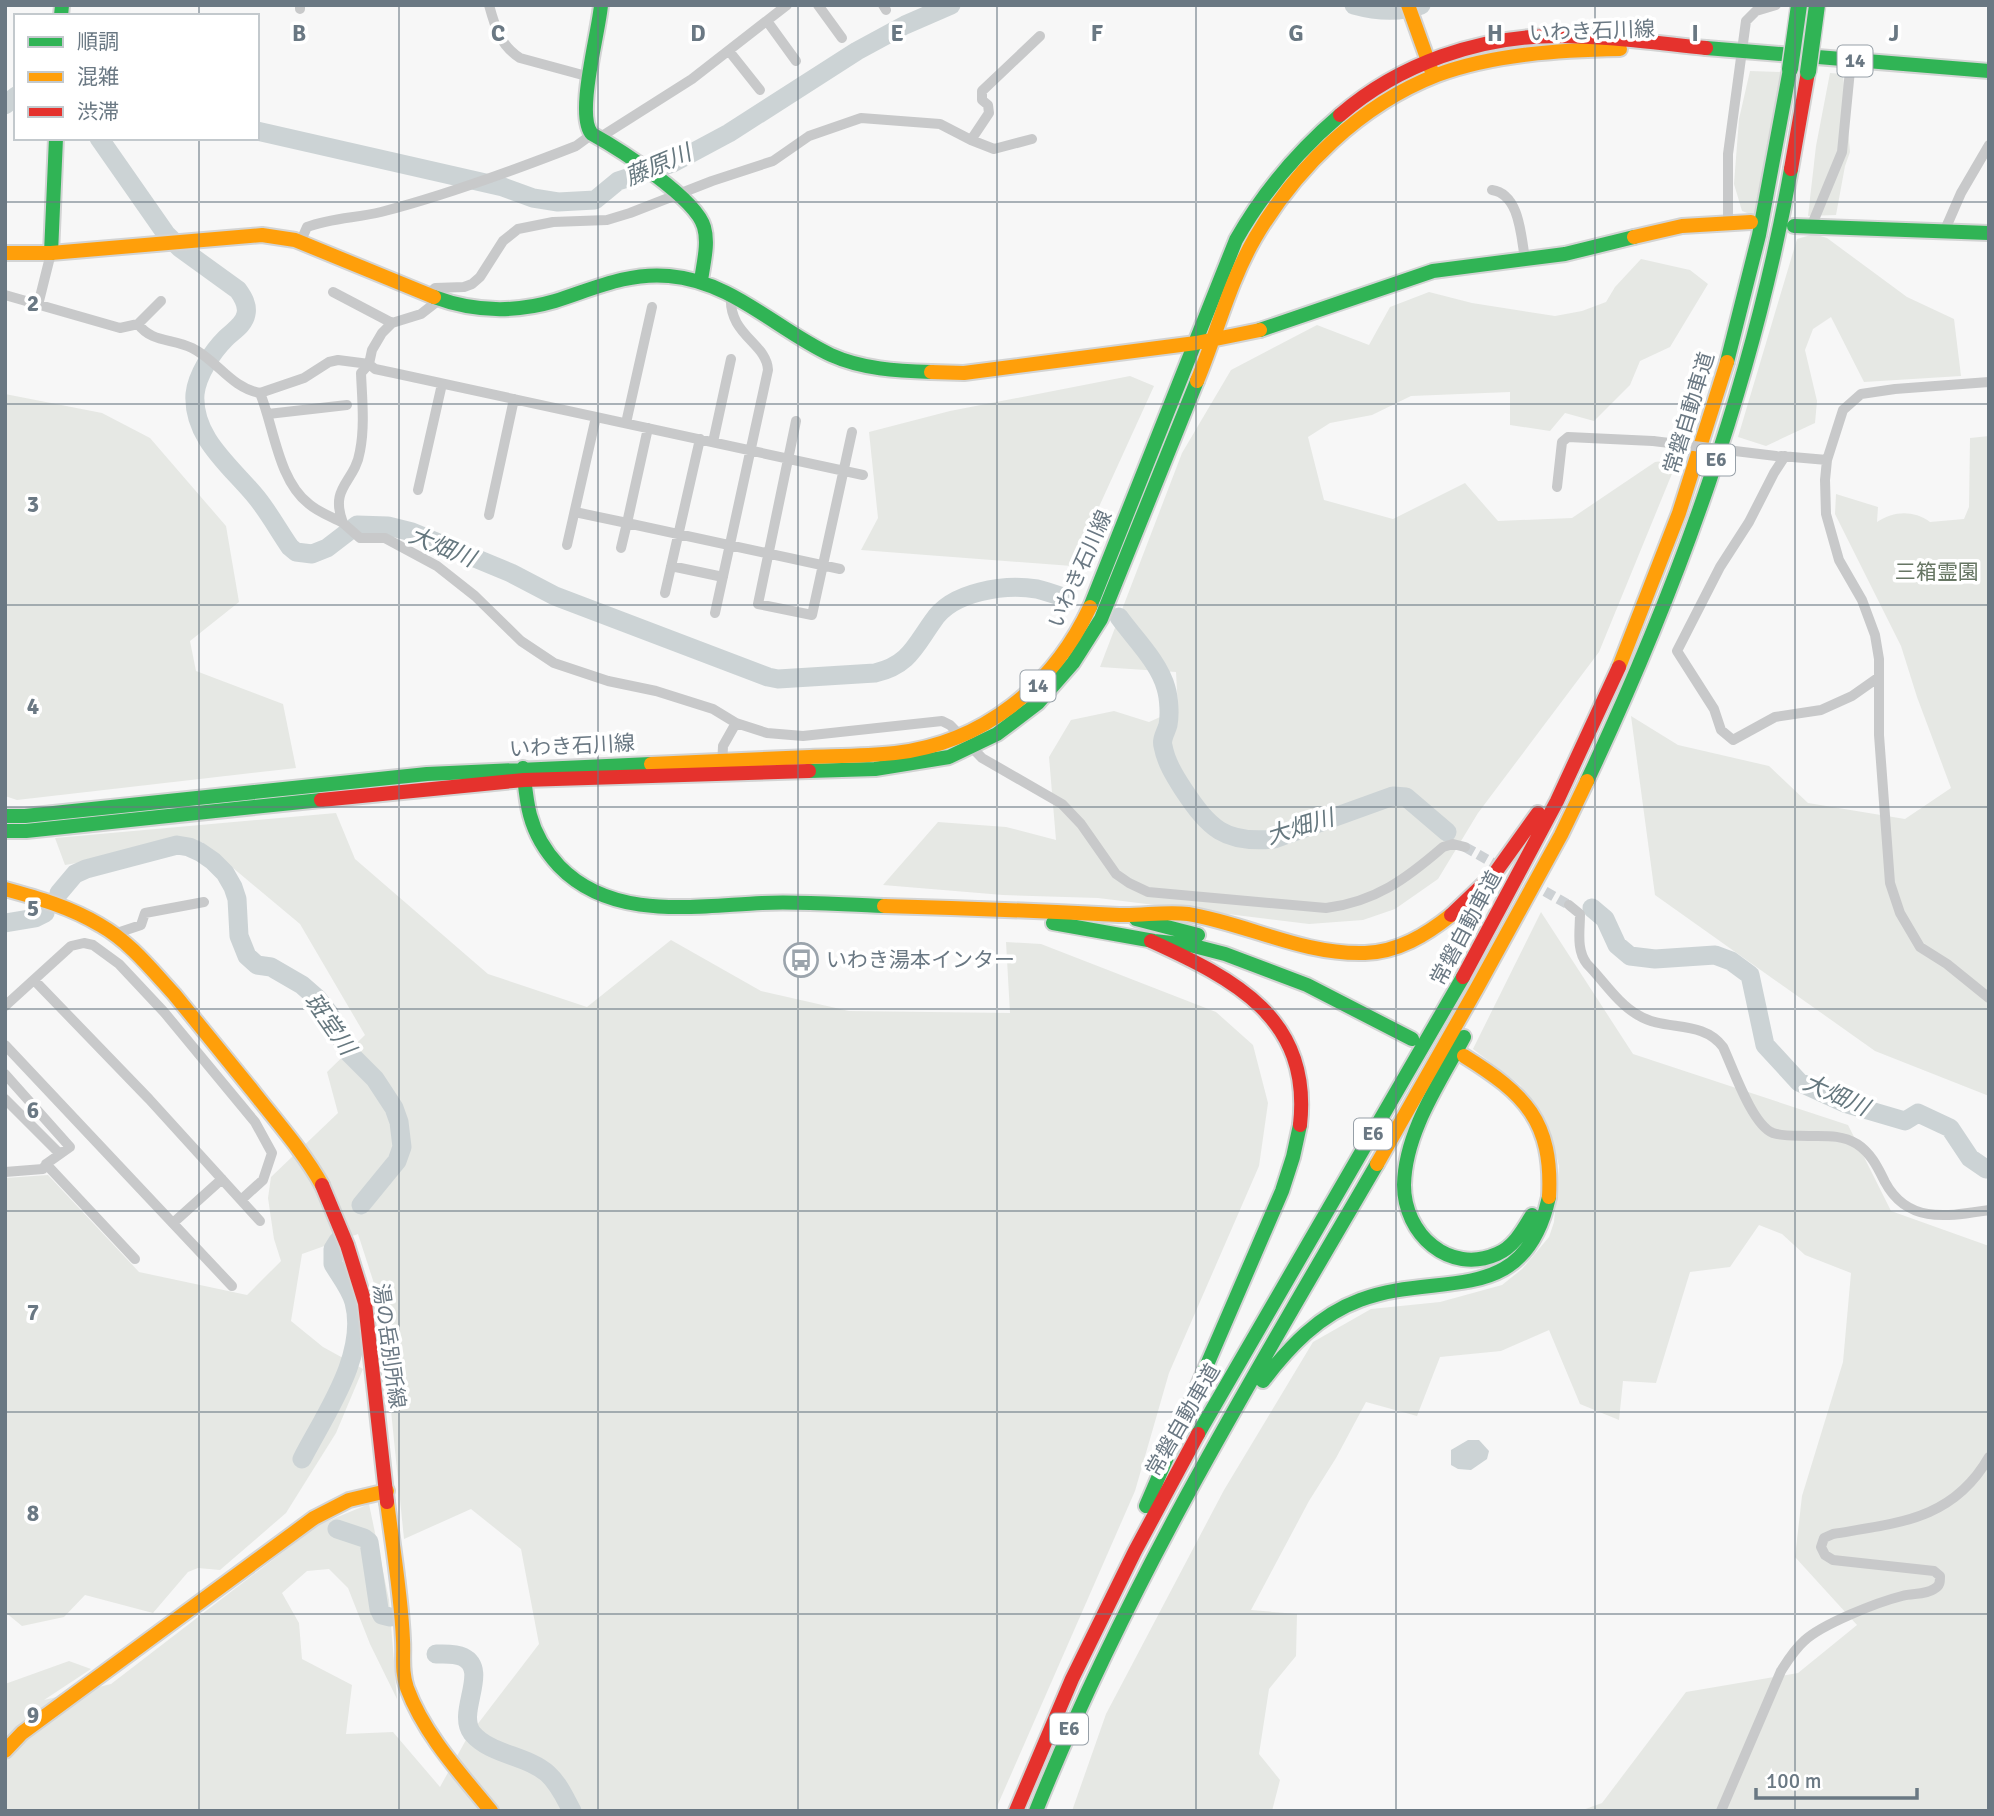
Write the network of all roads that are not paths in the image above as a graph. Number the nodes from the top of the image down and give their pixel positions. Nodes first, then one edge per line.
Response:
1 (489, 5) edge
2 (601, 5) edge
3 (787, 5) edge
4 (818, 5) edge
5 (1408, 5) edge
6 (1776, 5) edge
7 (1799, 5) edge
8 (1817, 5) edge
9 (767, 22) junction
10 (1040, 36) dead end
11 (842, 38) dead end
12 (729, 51) junction
13 (1743, 52) junction
14 (1851, 60) junction
15 (796, 61) dead end
16 (1431, 69) junction
17 (1989, 71) edge
18 (590, 77) junction
19 (760, 90) dead end
20 (595, 137) junction
21 (1032, 139) dead end
22 (56, 140) edge
23 (971, 140) junction
24 (1989, 145) edge
25 (1492, 190) dead end
26 (676, 193) junction
27 (1751, 222) dead end
28 (1728, 223) junction
29 (1794, 226) dead end
30 (1811, 227) junction
31 (1944, 232) junction
32 (1989, 233) edge
33 (300, 243) junction
34 (5, 253) edge
35 (51, 253) junction
36 (1525, 259) junction
37 (701, 281) junction
38 (333, 292) dead end
39 (5, 295) edge
40 (731, 296) junction
41 (433, 298) junction
42 (161, 301) dead end
43 (38, 305) junction
44 (652, 307) dead end
45 (392, 323) junction
46 (138, 324) junction
47 (1214, 339) junction
48 (1196, 343) junction
49 (731, 359) dead end
50 (369, 364) junction
51 (1989, 382) edge
52 (442, 384) junction
53 (260, 393) junction
54 (514, 399) junction
55 (347, 405) dead end
56 (268, 414) junction
57 (596, 417) junction
58 (796, 421) dead end
59 (626, 423) junction
60 (648, 428) junction
61 (852, 432) dead end
62 (700, 439) junction
63 (713, 442) junction
64 (751, 450) junction
65 (1780, 456) junction
66 (789, 459) junction
67 (1827, 460) junction
68 (844, 471) junction
69 (863, 475) dead end
70 (1557, 487) dead end
71 (418, 491) dead end
72 (575, 512) junction
73 (489, 515) dead end
74 (627, 523) junction
75 (344, 524) junction
76 (678, 534) junction
77 (567, 545) dead end
78 (730, 545) junction
79 (621, 548) dead end
80 (769, 554) junction
81 (671, 566) junction
82 (823, 566) junction
83 (840, 569) dead end
84 (723, 577) junction
85 (665, 593) dead end
86 (1648, 597) junction
87 (715, 613) dead end
88 (1879, 677) junction
89 (736, 723) junction
90 (966, 742) junction
91 (722, 767) junction
92 (523, 774) junction
93 (5, 816) edge
94 (1564, 828) junction
95 (5, 831) edge
96 (1465, 847) tunnel mouth
97 (5, 889) edge
98 (204, 902) dead end
99 (1569, 905) tunnel mouth
100 (732, 907) junction
101 (1125, 916) junction
102 (114, 934) junction
103 (1151, 941) junction
104 (35, 981) junction
105 (1989, 998) edge
106 (178, 1000) junction
107 (5, 1006) edge
108 (164, 1012) junction
109 (5, 1045) edge
110 (5, 1074) edge
111 (5, 1099) edge
112 (61, 1154) junction
113 (46, 1164) junction
114 (5, 1172) edge
115 (222, 1179) junction
116 (241, 1200) junction
117 (1989, 1210) edge
118 (260, 1221) dead end
119 (173, 1223) junction
120 (135, 1259) dead end
121 (232, 1286) dead end
122 (1989, 1457) edge
123 (387, 1491) junction
124 (1106, 1650) junction
125 (1080, 1662) junction
126 (5, 1751) edge
127 (491, 1811) edge
128 (1016, 1811) edge
129 (1036, 1811) edge
130 (1721, 1811) edge

1 - 18 street
2 - 18 main road
3 - 9 street
4 - 11 street
5 - 16 main road
6 - 13 street
7 - 86 main road, 常磐自動車道 / E6, bridge
8 - 94 main road, 常磐自動車道 / E6, bridge
9 - 12 street
9 - 15 street
10 - 23 street
12 - 19 street
12 - 20 street
13 - 14 main road, いわき石川線 / 14
13 - 16 main road, いわき石川線 / 14
13 - 28 street
14 - 17 main road, いわき石川線 / 14
14 - 30 street
16 - 47 main road, いわき石川線 / 14
16 - 48 main road, いわき石川線 / 14
18 - 20 main road
20 - 26 main road
20 - 33 street
21 - 23 street
22 - 35 main road
23 - 26 street
24 - 31 street
25 - 36 street
26 - 37 main road
26 - 41 street
27 - 28 main road
28 - 36 main road
29 - 30 main road
30 - 31 main road
31 - 32 main road
33 - 35 main road
33 - 41 main road
34 - 35 main road
35 - 43 street
36 - 47 main road
37 - 40 main road
37 - 41 main road
38 - 45 street
39 - 43 street
40 - 48 main road
40 - 64 street
41 - 45 street
42 - 46 street
43 - 46 street
44 - 59 street
45 - 50 street
46 - 53 street
47 - 48 main road
47 - 90 main road, いわき石川線 / 14
48 - 90 main road, いわき石川線 / 14
49 - 63 street
50 - 52 street
50 - 53 street
50 - 75 street
51 - 67 street
52 - 54 street
52 - 71 street
53 - 56 street
54 - 57 street
54 - 73 street
55 - 56 street
56 - 75 street
57 - 59 street
57 - 72 street
58 - 66 street
59 - 60 street
60 - 62 street
60 - 74 street
61 - 68 street
62 - 63 street
62 - 76 street
63 - 64 street
64 - 66 street
64 - 78 street
65 - 67 street
65 - 70 street, bridge
65 - 88 street
66 - 68 street
66 - 80 street
67 - 88 street
68 - 69 street
68 - 82 street
72 - 74 street
72 - 77 street
74 - 76 street
74 - 79 street
75 - 89 street
76 - 78 street
76 - 81 street
78 - 80 street
78 - 84 street
80 - 82 street
80 - 82 street
81 - 84 street
81 - 85 street
82 - 83 street
84 - 87 street
86 - 101 main road
86 - 125 main road, 常磐自動車道 / E6
88 - 105 street
89 - 90 street
89 - 91 street
90 - 91 main road, いわき石川線 / 14
90 - 96 street
91 - 92 main road, いわき石川線 / 14
92 - 93 main road, いわき石川線 / 14
92 - 95 main road, いわき石川線 / 14
92 - 100 main road
94 - 124 main road, 常磐自動車道 / E6
94 - 124 main road
97 - 102 main road, 湯の岳別所線
98 - 102 street
99 - 117 street
100 - 101 main road
100 - 103 main road
101 - 103 main road
102 - 106 main road, 湯の岳別所線
103 - 125 main road
104 - 107 street
104 - 108 street
104 - 115 street
106 - 108 street
106 - 123 main road, 湯の岳別所線
108 - 116 street
109 - 119 street
110 - 112 street
111 - 112 street
112 - 113 street
113 - 114 street
113 - 120 street
115 - 116 street
115 - 119 street
116 - 118 street
119 - 121 street
122 - 130 street
123 - 126 main road
123 - 127 main road, 湯の岳別所線
124 - 129 main road, 常磐自動車道 / E6
125 - 128 main road, 常磐自動車道 / E6

